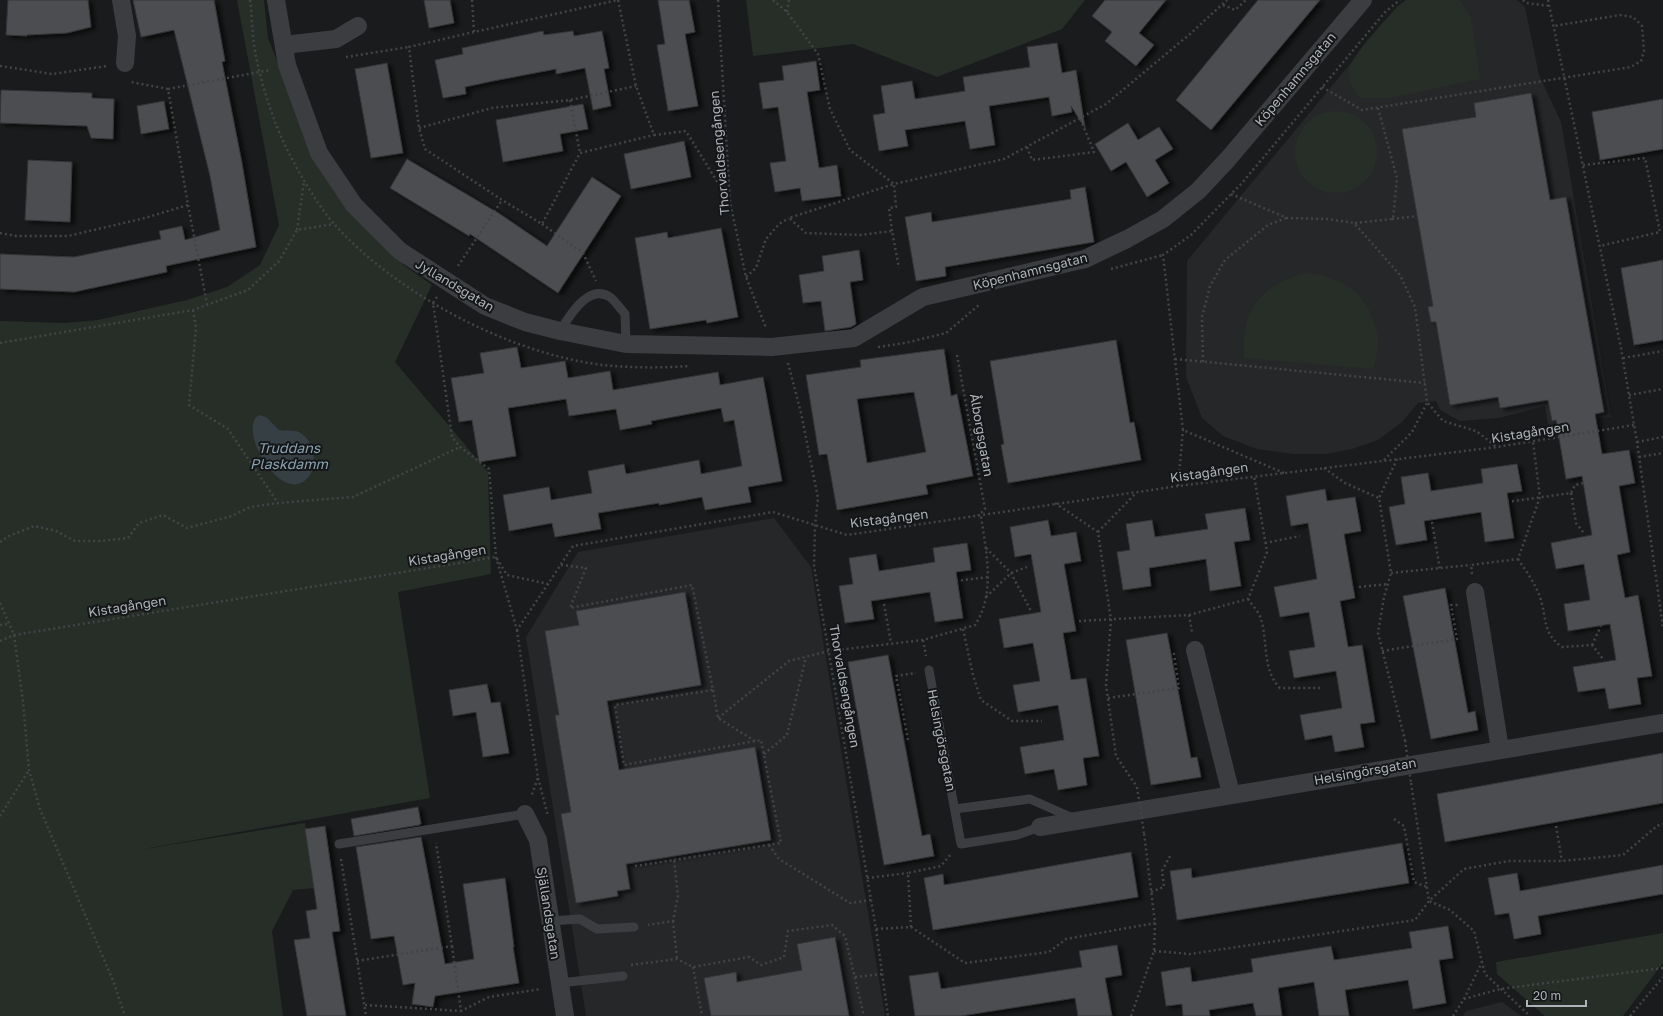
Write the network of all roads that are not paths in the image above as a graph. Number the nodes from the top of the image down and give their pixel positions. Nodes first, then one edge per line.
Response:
1 (121, 0) edge
2 (276, 0) edge
3 (1363, 0) edge
4 (358, 26) dead end
5 (284, 45) junction
6 (125, 63) road end
7 (560, 331) junction
8 (626, 344) junction
9 (772, 347) joint
10 (1468, 596) road end
11 (1195, 647) road end
12 (929, 670) road end
13 (1663, 722) edge
14 (1500, 749) junction
15 (1231, 794) junction
16 (955, 809) junction
17 (525, 814) joint
18 (1078, 820) junction
19 (1040, 827) joint
20 (339, 844) road end
21 (550, 921) junction
22 (634, 927) road end
23 (623, 976) road end
24 (551, 986) junction
25 (565, 1016) edge

1 - 6 street
2 - 5 street, Jyllandsgatan
3 - 9 street, Köpenhamnsgatan
4 - 5 street
5 - 7 street, Jyllandsgatan
7 - 8 street, Jyllandsgatan
7 - 8 lane
8 - 9 street, Jyllandsgatan
10 - 14 street
11 - 15 street
12 - 16 lane, Helsingörsgatan
13 - 14 street, Helsingörsgatan
14 - 15 street, Helsingörsgatan
15 - 18 street, Helsingörsgatan
16 - 18 lane, Helsingörsgatan
16 - 19 lane, Helsingörsgatan
17 - 20 lane
17 - 21 street, Själlandsgatan
18 - 19 street, Helsingörsgatan
21 - 22 lane
21 - 24 street, Själlandsgatan
23 - 24 lane
24 - 25 street, Själlandsgatan

